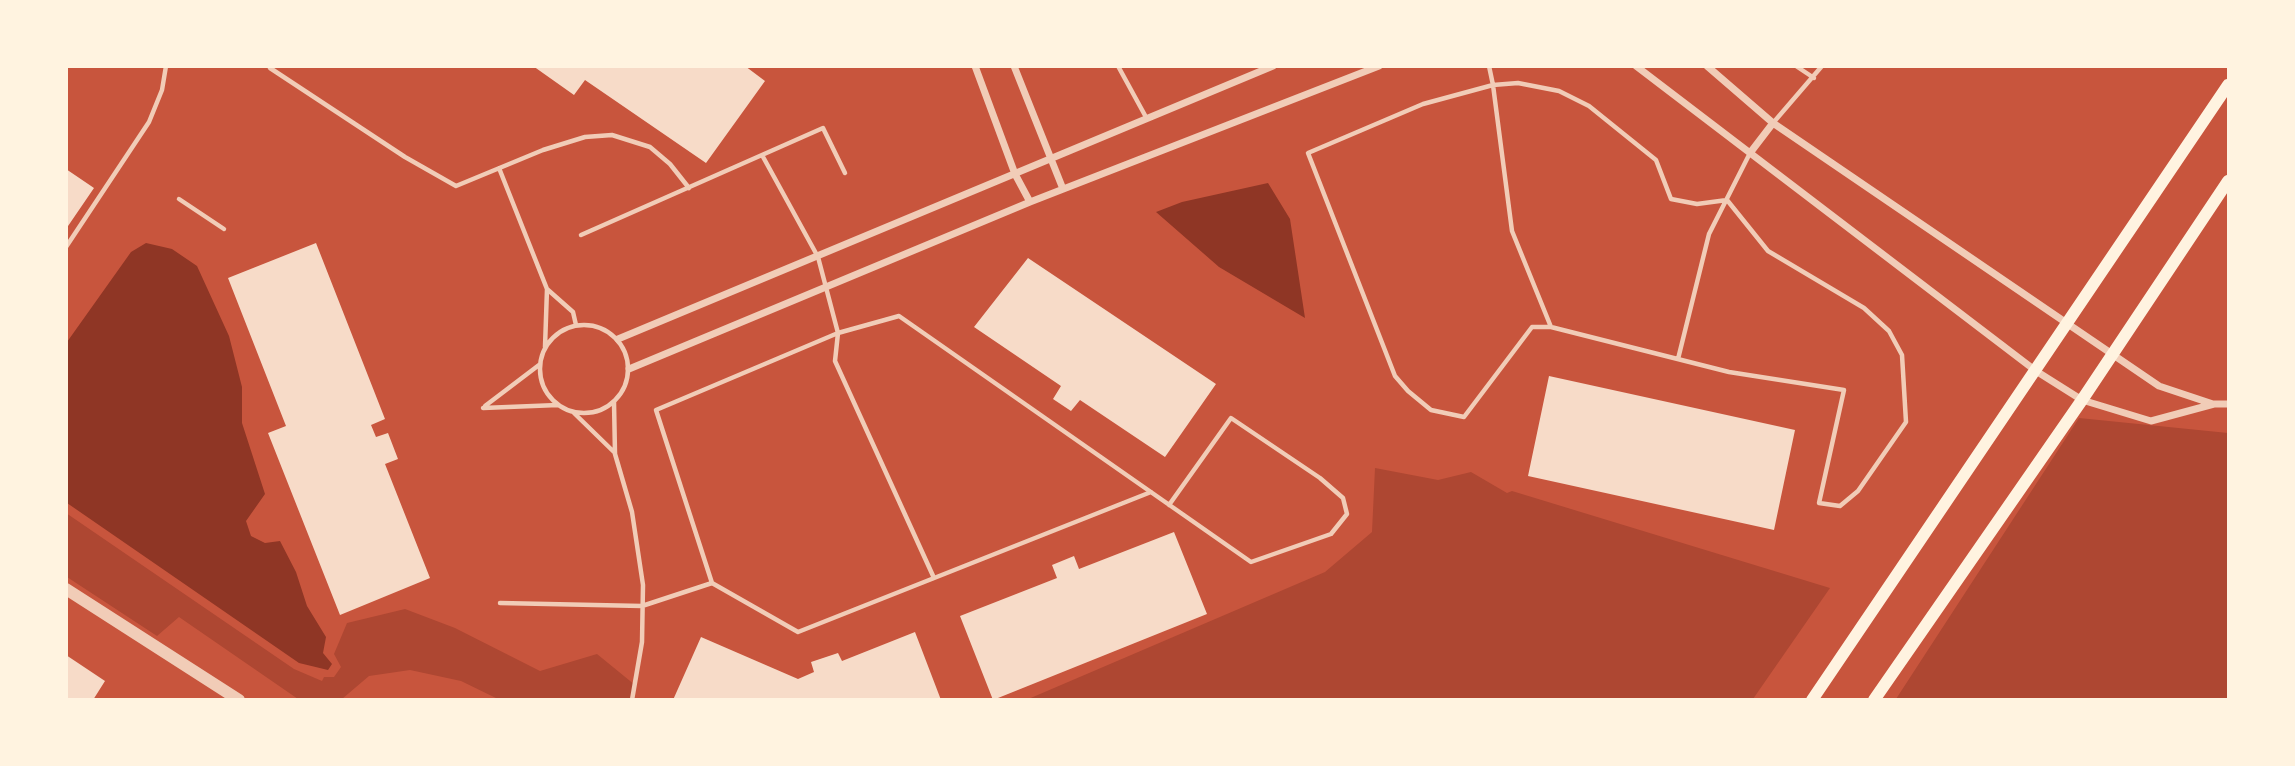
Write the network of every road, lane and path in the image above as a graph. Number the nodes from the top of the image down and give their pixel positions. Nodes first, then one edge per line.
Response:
1 (166, 66) edge
2 (975, 66) edge
3 (1014, 66) edge
4 (1118, 66) edge
5 (1273, 66) edge
6 (1379, 66) edge
7 (1489, 66) edge
8 (1636, 66) edge
9 (1707, 66) edge
10 (1796, 66) edge
11 (1822, 66) edge
12 (270, 68) edge
13 (1814, 78) junction
14 (1493, 85) junction
15 (2228, 85) edge
16 (1147, 119) junction
17 (1773, 123) junction
18 (1750, 153) junction
19 (762, 155) junction
20 (1050, 160) junction
21 (499, 168) junction
22 (845, 173) dead end
23 (1015, 174) junction
24 (2228, 181) edge
25 (689, 188) junction
26 (1063, 189) junction
27 (179, 200) dead end
28 (1727, 200) junction
29 (1030, 202) junction
30 (223, 229) dead end
31 (581, 235) dead end
32 (66, 247) edge
33 (817, 257) junction
34 (824, 287) junction
35 (547, 289) junction
36 (2068, 324) junction
37 (576, 325) junction
38 (1551, 327) junction
39 (838, 333) junction
40 (618, 339) junction
41 (545, 347) junction
42 (2112, 354) junction
43 (1678, 359) junction
44 (540, 364) junction
45 (629, 369) junction
46 (2036, 371) junction
47 (2082, 400) junction
48 (614, 402) junction
49 (2214, 404) junction
50 (2228, 404) edge
51 (558, 405) junction
52 (574, 413) junction
53 (615, 454) junction
54 (1151, 492) junction
55 (1169, 505) junction
56 (934, 578) junction
57 (712, 583) junction
58 (66, 589) edge
59 (500, 603) dead end
60 (642, 606) junction
61 (239, 699) edge
62 (632, 699) edge
63 (1812, 699) edge
64 (1874, 699) edge

1 - 32 lane
2 - 23 street
3 - 20 street
4 - 16 lane
5 - 16 street
6 - 26 street
7 - 14 lane
8 - 18 street
9 - 17 street
10 - 13 lane
11 - 13 lane
12 - 21 lane
13 - 17 lane
14 - 28 lane
14 - 38 lane
14 - 38 lane
15 - 36 main road
16 - 20 street
17 - 18 street
17 - 36 street
18 - 28 lane
18 - 46 street
19 - 22 lane
19 - 25 lane
19 - 33 lane
20 - 23 street
20 - 26 street
21 - 25 lane
21 - 35 lane
23 - 29 street
23 - 33 street
24 - 42 main road
25 - 31 lane
26 - 29 street
27 - 30 lane
28 - 43 lane
28 - 43 lane
29 - 34 street
33 - 34 lane
33 - 40 street
34 - 39 lane
34 - 45 street
35 - 37 lane
35 - 41 lane
36 - 42 street
36 - 46 main road
37 - 40 lane
37 - 41 lane
38 - 43 lane
39 - 54 lane
39 - 56 lane
39 - 57 lane
40 - 45 lane
41 - 44 lane
42 - 47 main road
42 - 49 street
44 - 51 lane
44 - 51 lane
45 - 48 lane
46 - 47 street
46 - 63 main road
47 - 49 street
47 - 64 main road
48 - 52 lane
48 - 53 lane
49 - 50 street
51 - 52 lane
52 - 53 lane
53 - 60 lane
54 - 55 lane
54 - 56 lane
55 - 55 lane
56 - 57 lane
57 - 60 lane
58 - 61 street
59 - 60 lane
60 - 62 lane

